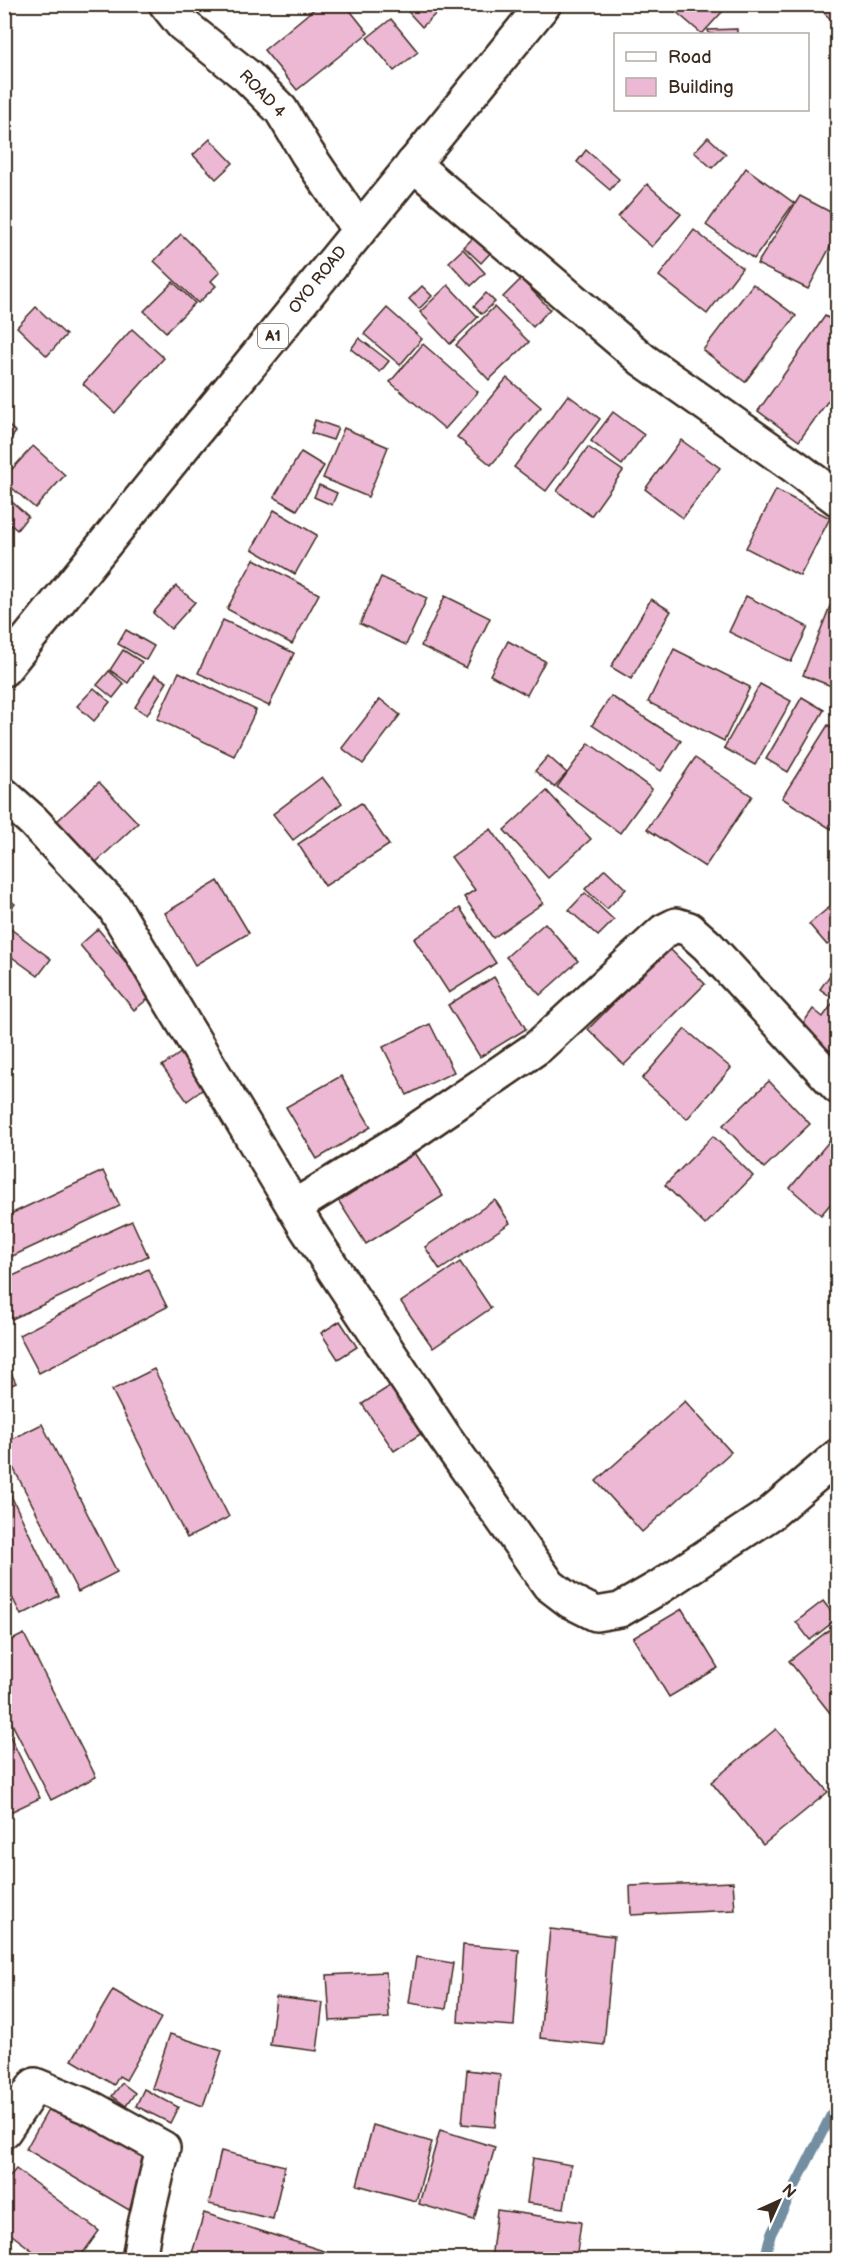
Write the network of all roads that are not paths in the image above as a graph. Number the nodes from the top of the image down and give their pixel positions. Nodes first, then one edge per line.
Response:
1 (166, 4) edge
2 (544, 4) edge
3 (413, 164) junction
4 (359, 230) junction
5 (837, 499) edge
6 (4, 669) edge
7 (4, 795) edge
8 (837, 1087) edge
9 (294, 1208) junction
10 (837, 1456) edge
11 (6, 2122) edge
12 (139, 2259) edge

1 - 4 main road, ROAD 4
2 - 3 main road, OYO ROAD / A1
3 - 4 main road, OYO ROAD / A1
3 - 5 main road
4 - 6 main road, OYO ROAD / A1
7 - 9 main road
8 - 9 main road
9 - 10 main road
11 - 12 main road

